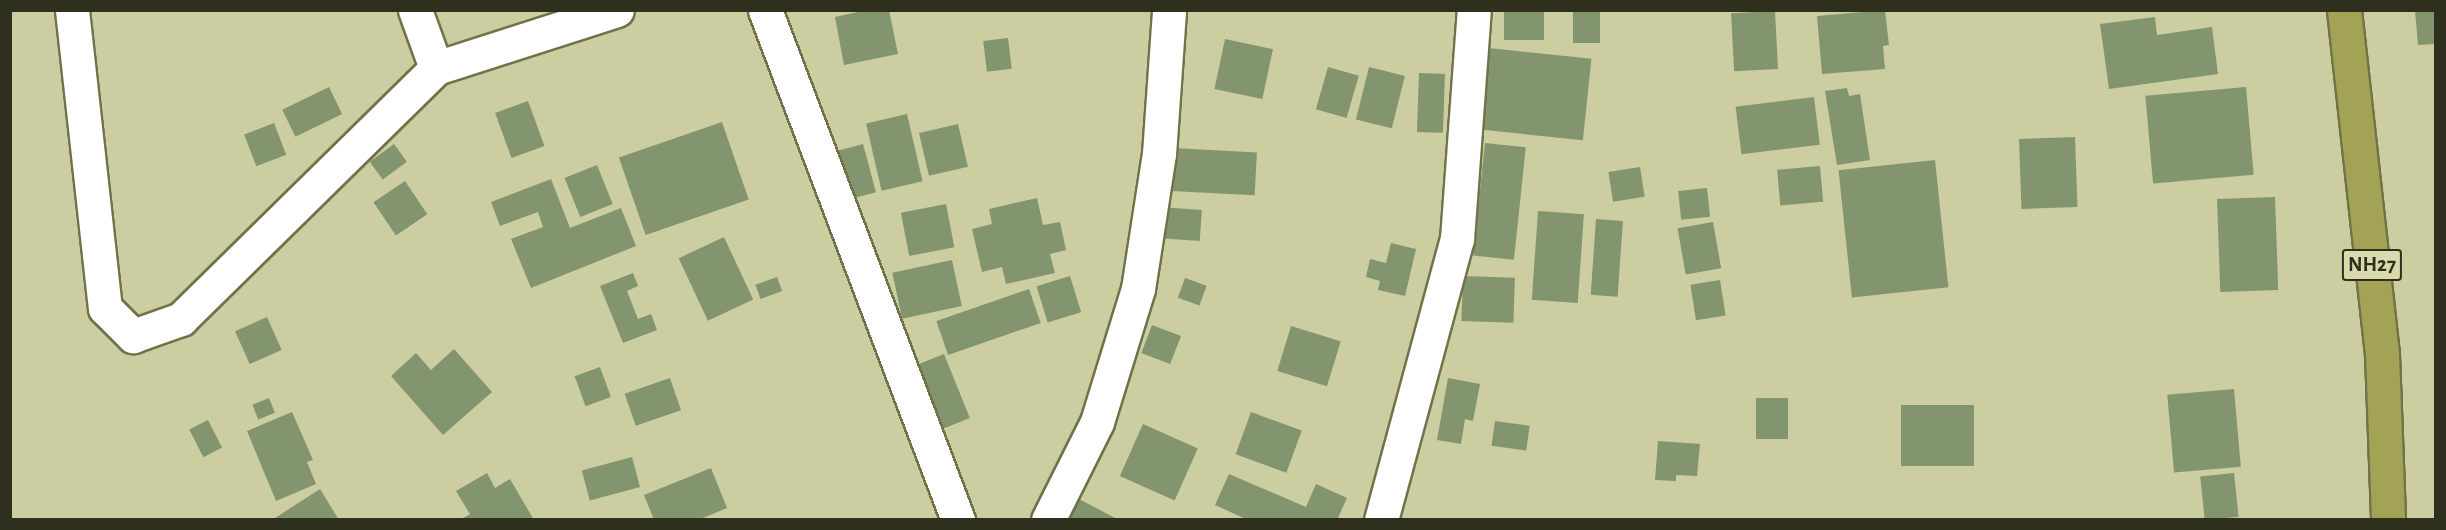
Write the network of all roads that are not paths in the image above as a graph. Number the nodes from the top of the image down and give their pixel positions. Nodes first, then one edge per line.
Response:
1 (72, 10) edge
2 (415, 10) edge
3 (617, 10) edge
4 (765, 10) edge
5 (1170, 10) edge
6 (1474, 10) edge
7 (2344, 10) edge
8 (436, 68) junction
9 (958, 519) edge
10 (1048, 519) edge
11 (1381, 519) edge
12 (2388, 519) edge

1 - 8 street
2 - 8 street
3 - 8 street
4 - 9 street
5 - 10 street
6 - 11 street
7 - 12 highway, NH27

